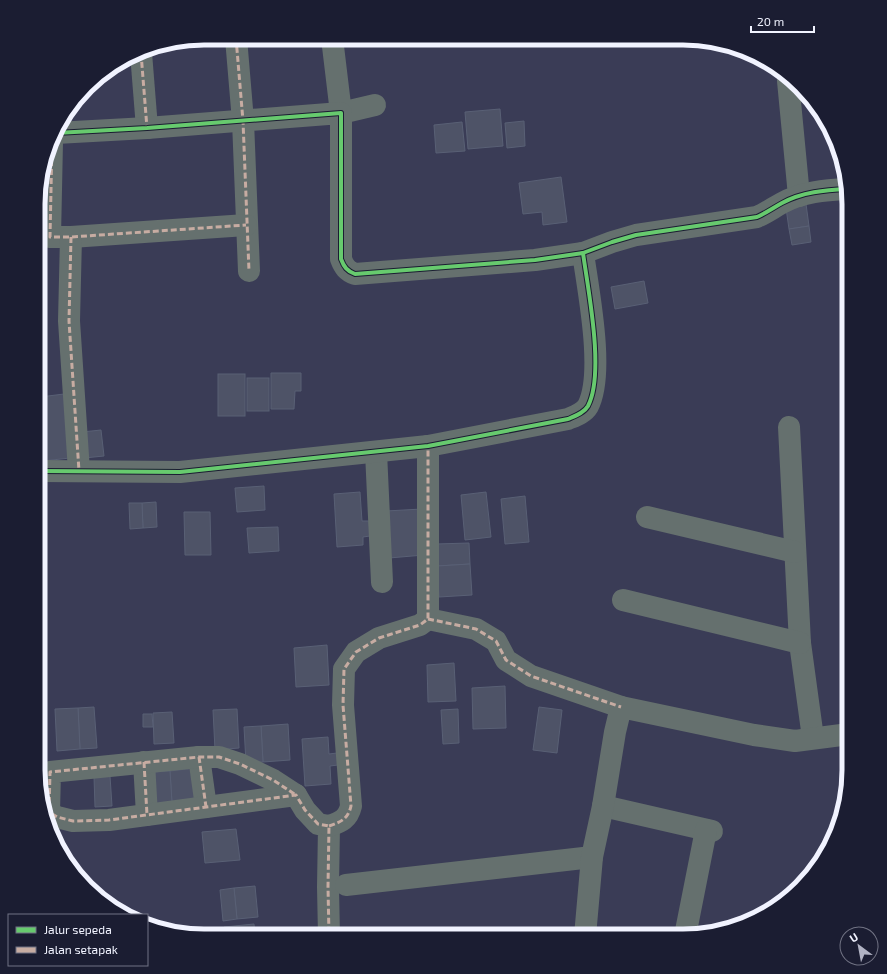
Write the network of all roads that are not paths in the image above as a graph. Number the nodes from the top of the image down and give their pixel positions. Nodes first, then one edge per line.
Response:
1 (237, 45) edge
2 (333, 45) edge
3 (141, 58) edge
4 (788, 85) edge
5 (375, 104) dead end
6 (341, 113) junction
7 (244, 121) junction
8 (147, 128) junction
9 (62, 132) edge
10 (51, 161) edge
11 (842, 189) edge
12 (799, 196) junction
13 (246, 225) junction
14 (45, 237) edge
15 (71, 237) junction
16 (583, 253) junction
17 (248, 271) dead end
18 (789, 427) dead end
19 (428, 446) junction
20 (376, 452) junction
21 (45, 471) edge
22 (79, 471) junction
23 (648, 517) dead end
24 (795, 552) junction
25 (382, 582) dead end
26 (623, 600) dead end
27 (428, 620) junction
28 (800, 643) junction
29 (622, 707) junction
30 (842, 735) edge
31 (813, 738) junction
32 (199, 757) junction
33 (144, 762) junction
34 (296, 795) junction
35 (47, 797) edge
36 (603, 806) junction
37 (206, 807) junction
38 (51, 813) edge
39 (147, 815) junction
40 (329, 826) junction
41 (592, 858) junction
42 (346, 885) dead end
43 (329, 929) edge
44 (586, 929) edge
45 (687, 929) edge

1 - 7 street
2 - 6 street
3 - 8 street
4 - 12 street
5 - 6 street
6 - 7 street
6 - 16 street
7 - 8 street
7 - 13 street
8 - 9 street
10 - 14 street
11 - 12 street
12 - 16 street
13 - 15 street
13 - 17 street
14 - 15 street
15 - 22 street
16 - 19 street
18 - 24 street
19 - 20 street
19 - 27 street
20 - 22 street
20 - 25 street
21 - 22 street
23 - 24 street
24 - 28 street
26 - 28 street
27 - 29 street
27 - 40 street
28 - 31 street
29 - 31 street
29 - 36 street
30 - 31 street
32 - 33 street
32 - 34 street
32 - 37 street
33 - 35 street
33 - 39 street
34 - 37 street
34 - 40 street
36 - 41 street
36 - 45 street
37 - 39 street
38 - 39 street
40 - 43 street
41 - 42 street
41 - 44 street

